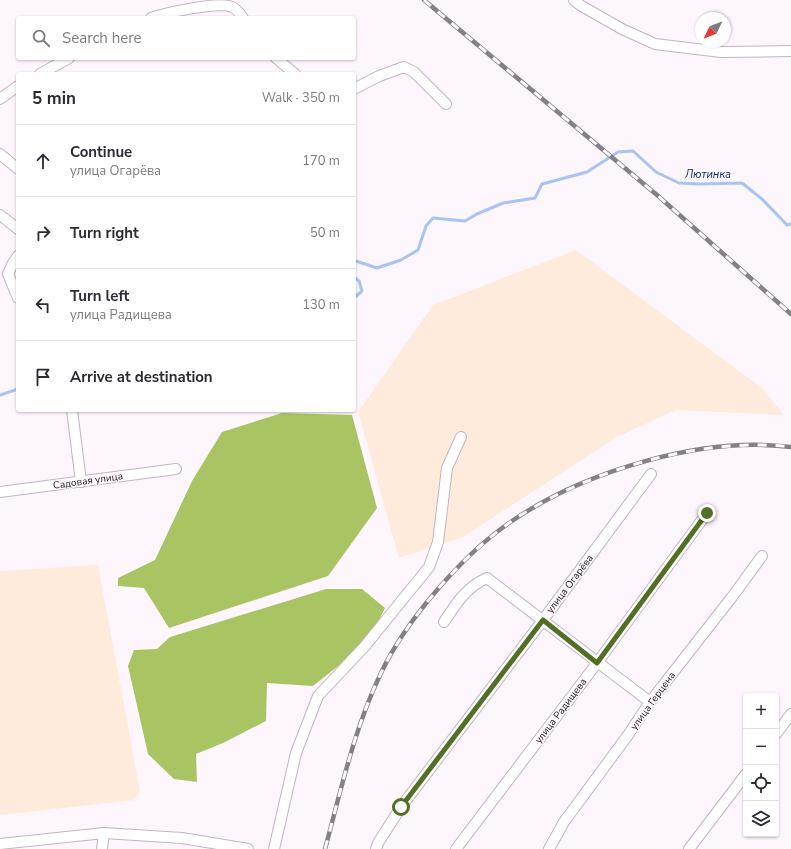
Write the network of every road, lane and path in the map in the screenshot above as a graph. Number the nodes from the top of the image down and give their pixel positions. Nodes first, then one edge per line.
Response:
1 (574, 0) edge
2 (158, 16) edge
3 (242, 16) edge
4 (791, 51) edge
5 (65, 60) edge
6 (278, 60) edge
7 (44, 72) edge
8 (293, 72) edge
9 (16, 87) edge
10 (356, 88) edge
11 (0, 99) edge
12 (446, 104) dead end
13 (0, 154) edge
14 (16, 167) edge
15 (0, 215) edge
16 (16, 227) edge
17 (16, 259) edge
18 (16, 293) edge
19 (72, 412) edge
20 (461, 437) dead end
21 (176, 468) dead end
22 (651, 474) dead end
23 (81, 482) junction
24 (0, 492) edge
25 (707, 513) dead end
26 (762, 556) dead end
27 (543, 620) junction
28 (444, 622) dead end
29 (597, 663) junction
30 (650, 702) junction
31 (791, 714) edge
32 (779, 730) edge
33 (743, 778) edge
34 (104, 833) junction
35 (0, 844) edge
36 (16, 846) edge
37 (102, 849) edge
38 (248, 849) edge
39 (274, 849) edge
40 (376, 849) edge
41 (456, 849) edge
42 (549, 849) edge
43 (689, 849) edge

1 - 4 street
2 - 3 street
5 - 7 street
6 - 8 street
9 - 11 street
10 - 12 street
13 - 14 street
15 - 16 street
17 - 18 street
19 - 23 street
20 - 39 street
21 - 23 street, Садовая улица
22 - 27 street, улица Огарёва
23 - 24 street, Садовая улица
25 - 29 street, улица Радищева
26 - 30 street, улица Герцена
27 - 28 street
27 - 29 street
27 - 40 street, улица Огарёва
29 - 30 street
29 - 41 street, улица Радищева
30 - 42 street, улица Герцена
31 - 32 street
33 - 43 street
34 - 36 street
34 - 37 street
34 - 38 street
35 - 36 street

